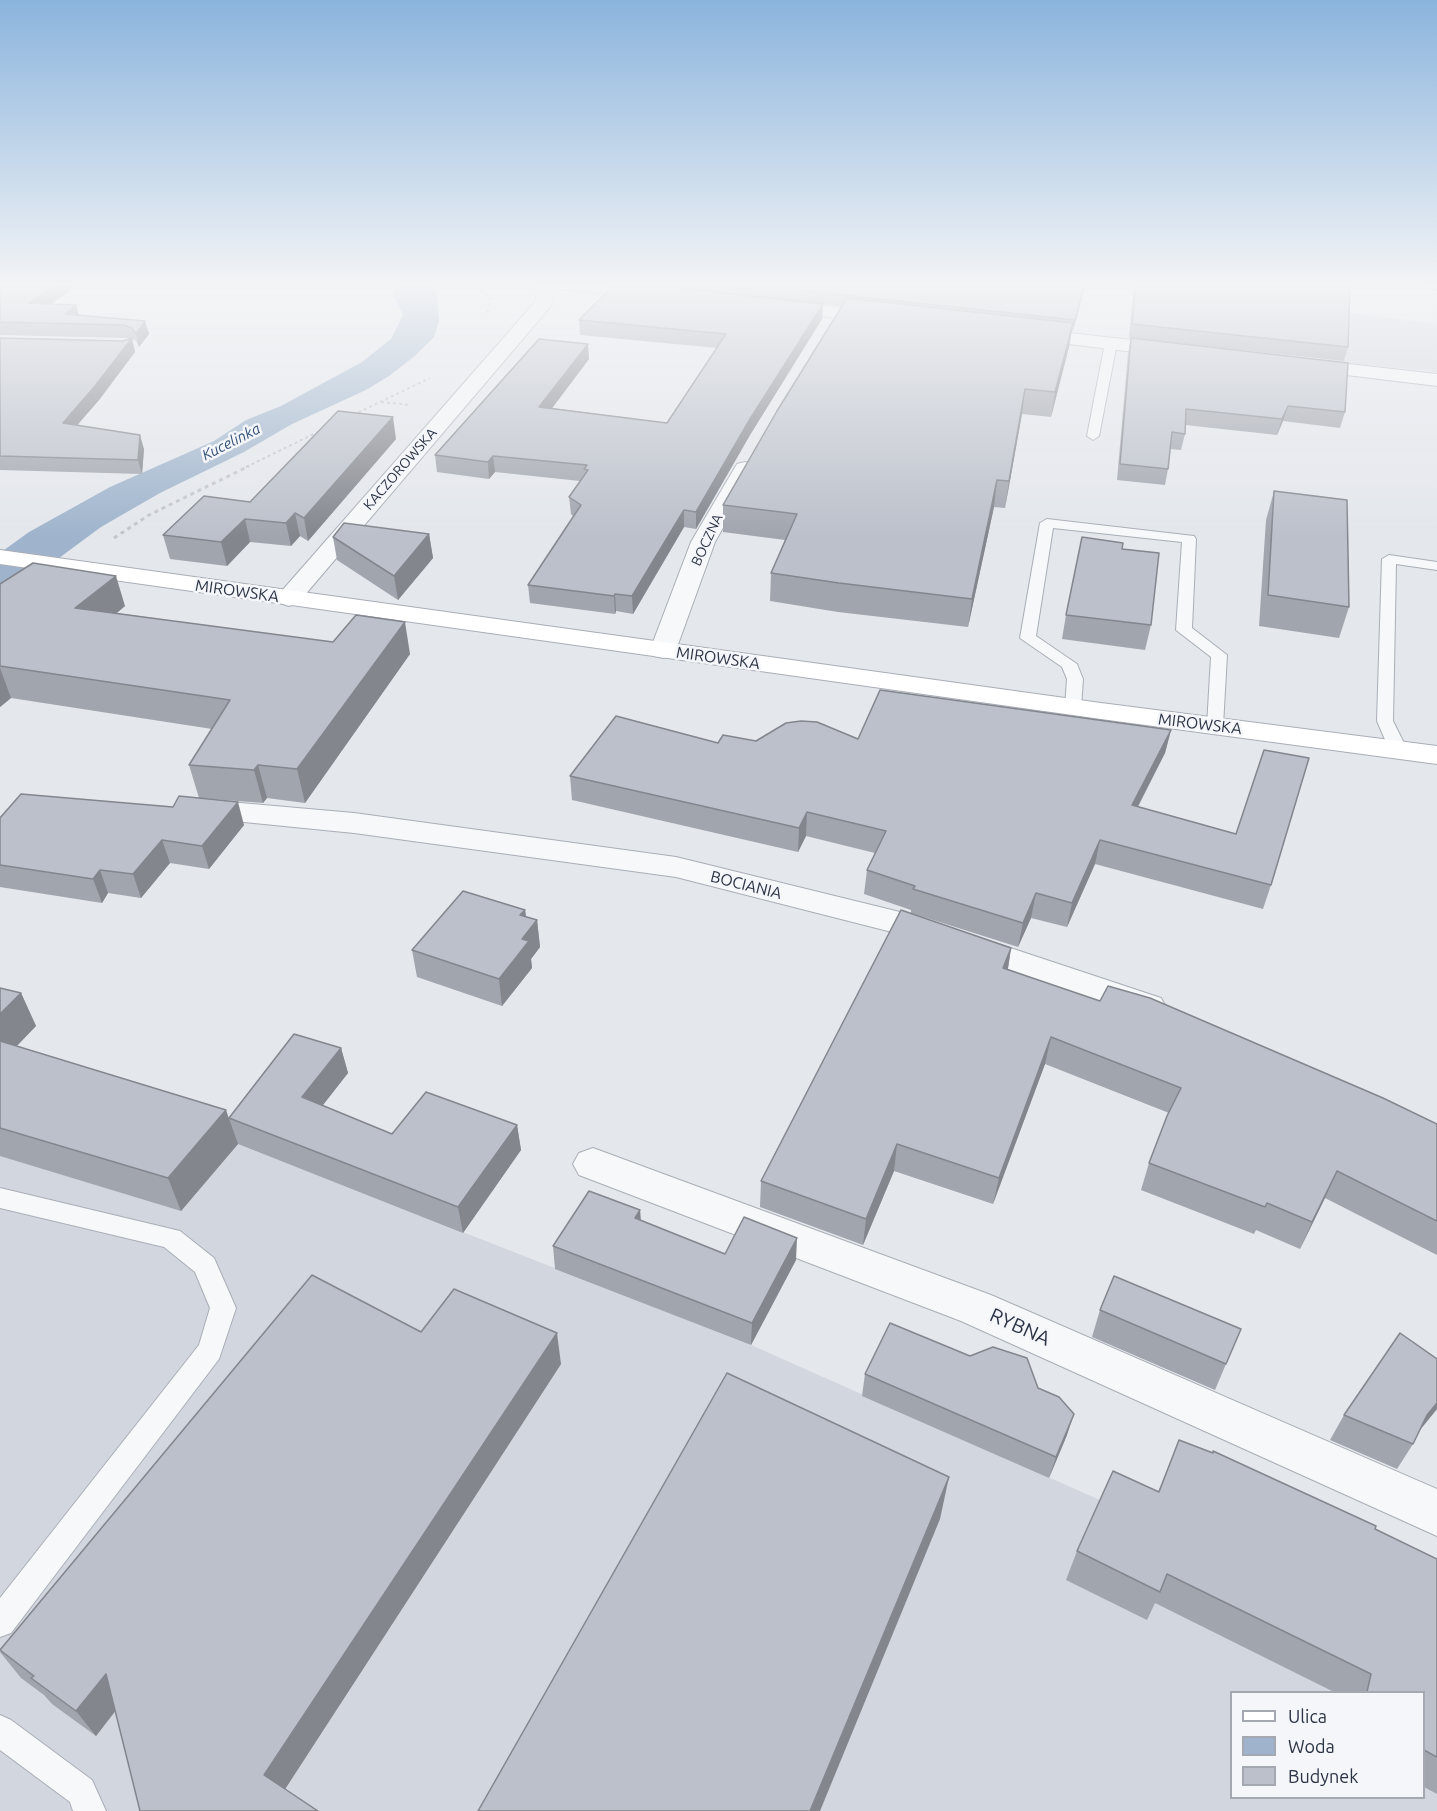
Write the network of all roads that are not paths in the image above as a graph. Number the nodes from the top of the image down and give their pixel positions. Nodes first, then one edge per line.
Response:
1 (488, 368) edge
2 (1106, 368) edge
3 (1326, 368) edge
4 (1437, 380) edge
5 (1093, 436) dead end
6 (757, 446) edge
7 (0, 557) edge
8 (1437, 566) edge
9 (289, 598) junction
10 (663, 650) junction
11 (1073, 707) junction
12 (1215, 726) junction
13 (1398, 749) junction
14 (1437, 755) edge
15 (161, 807) edge
16 (1178, 1019) edge
17 (593, 1164) dead end
18 (0, 1198) edge
19 (1437, 1513) edge
20 (0, 1622) edge
21 (0, 1731) edge
22 (90, 1811) edge

1 - 9 street, KACZOROWSKA
2 - 5 lane
3 - 4 street
6 - 10 street, BOCZNA
7 - 9 street, MIROWSKA
8 - 13 lane
9 - 10 street, MIROWSKA
10 - 11 street, MIROWSKA
11 - 12 street, MIROWSKA
11 - 12 lane
12 - 13 street, MIROWSKA
13 - 14 street, MIROWSKA
15 - 16 street, BOCIANIA
17 - 19 street, RYBNA
18 - 20 lane
21 - 22 lane

